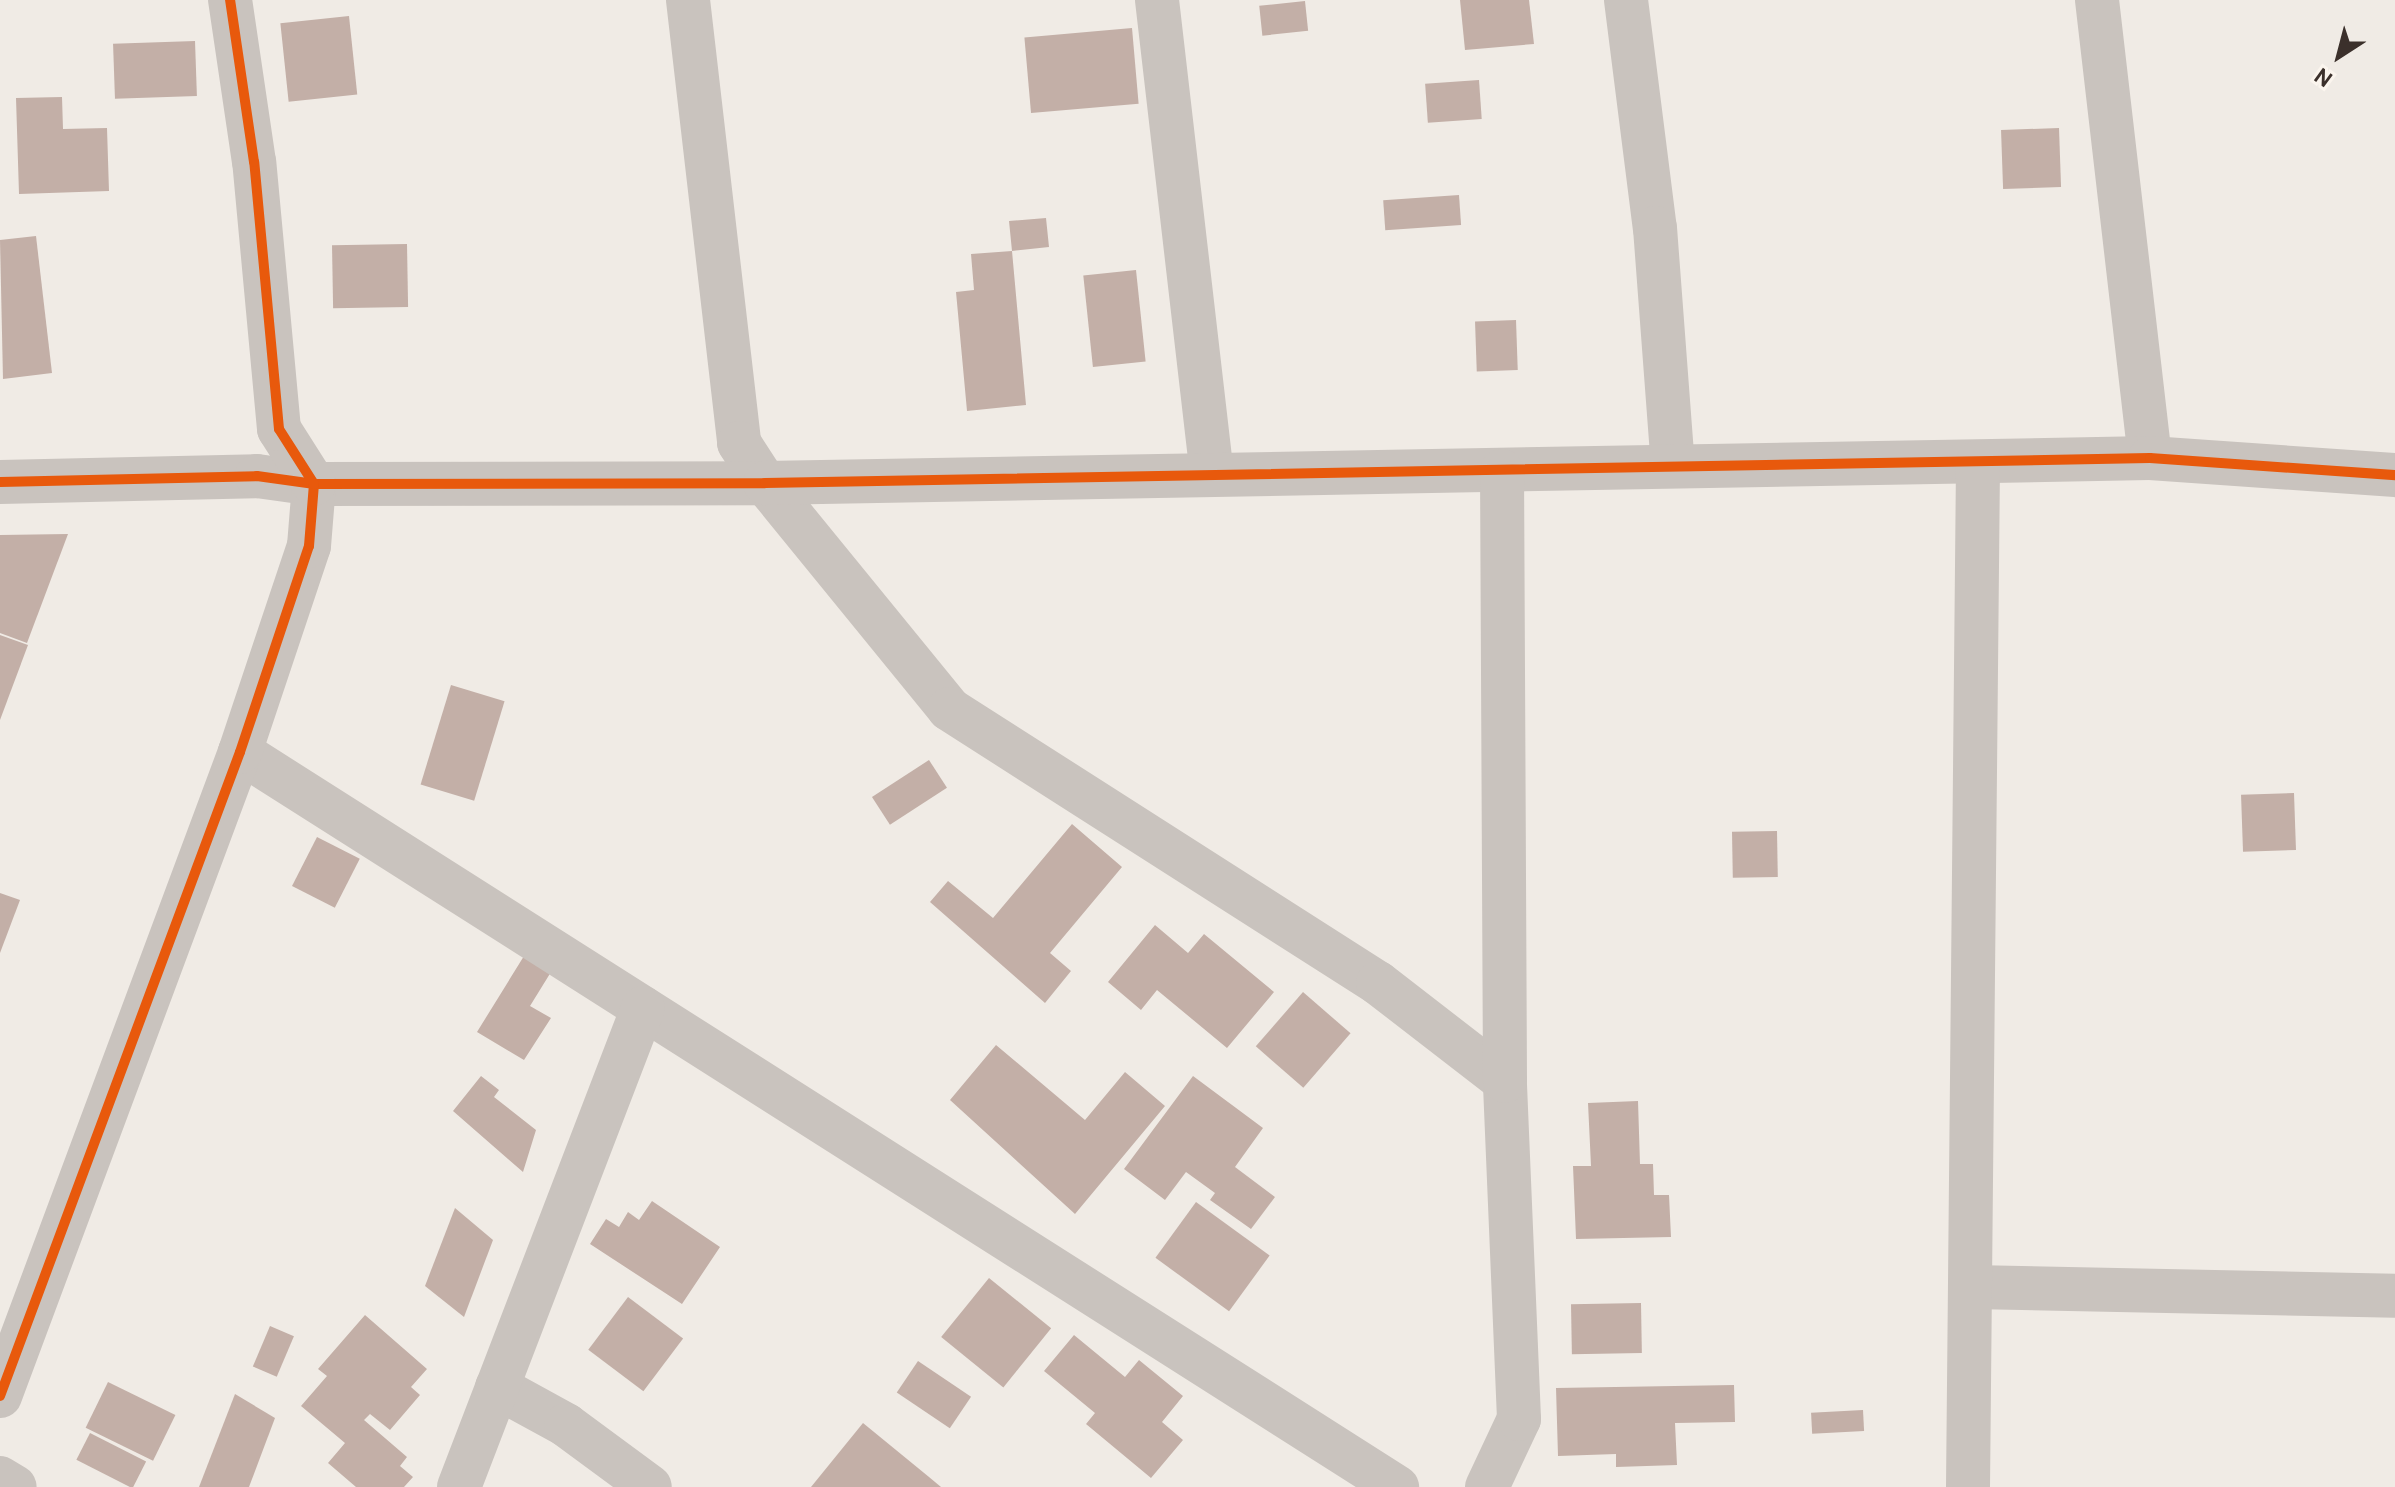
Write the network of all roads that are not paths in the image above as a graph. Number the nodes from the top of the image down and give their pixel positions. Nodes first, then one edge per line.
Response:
1 (230, 0) edge
2 (688, 0) edge
3 (1157, 0) edge
4 (1626, 0) edge
5 (2097, 0) edge
6 (2150, 458) junction
7 (1978, 462) junction
8 (1673, 465) junction
9 (1502, 471) junction
10 (1212, 474) junction
11 (2395, 475) edge
12 (0, 482) edge
13 (765, 483) junction
14 (314, 484) junction
15 (240, 752) junction
16 (643, 1008) junction
17 (1505, 1081) junction
18 (1972, 1287) junction
19 (2395, 1296) edge
20 (497, 1387) junction
21 (0, 1396) edge
22 (0, 1478) edge
23 (15, 1487) edge
24 (459, 1487) edge
25 (650, 1487) edge
26 (1397, 1487) edge
27 (1487, 1487) edge
28 (1968, 1487) edge

1 - 14 street
2 - 13 street
3 - 10 street
4 - 8 street
5 - 6 street
6 - 7 street
6 - 11 street
7 - 8 street
7 - 18 street
8 - 9 street
9 - 10 street
9 - 17 street
10 - 13 street
12 - 14 street
13 - 14 street
13 - 17 street
14 - 15 street
15 - 16 street
15 - 21 street
16 - 20 street
16 - 26 street
17 - 27 street
18 - 19 street
18 - 28 street
20 - 24 street
20 - 25 street
22 - 23 street

